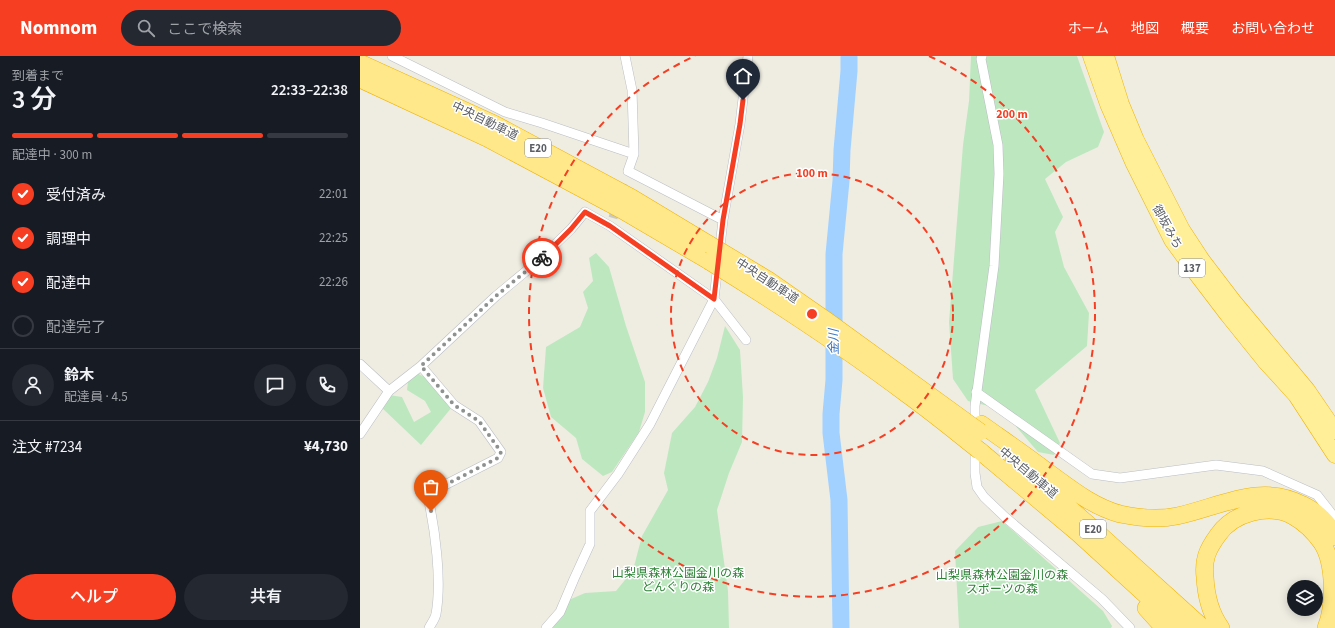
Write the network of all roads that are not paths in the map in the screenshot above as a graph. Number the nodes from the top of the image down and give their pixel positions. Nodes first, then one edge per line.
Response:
1 (392, 56) edge
2 (626, 56) edge
3 (748, 56) edge
4 (982, 56) edge
5 (1091, 56) edge
6 (1106, 56) edge
7 (360, 63) edge
8 (360, 79) edge
9 (634, 154) junction
10 (628, 170) junction
11 (624, 180) tunnel mouth
12 (723, 220) junction
13 (709, 253) junction
14 (714, 299) junction
15 (746, 340) dead end
16 (360, 364) edge
17 (421, 366) junction
18 (389, 391) junction
19 (976, 392) junction
20 (980, 428) junction
21 (1335, 431) edge
22 (360, 434) edge
23 (985, 454) junction
24 (1335, 455) edge
25 (1335, 518) edge
26 (1335, 536) edge
27 (429, 628) edge
28 (546, 628) edge
29 (1130, 628) edge
30 (1164, 628) edge
31 (1182, 628) edge
32 (1203, 628) edge
33 (1221, 628) edge
34 (1326, 628) edge

1 - 9 street
2 - 9 street
3 - 12 street
4 - 19 street
5 - 24 highway, 御坂みち / 137
6 - 21 highway, 御坂みち / 137
7 - 13 highway, 中央自動車道 / E20
8 - 13 highway, 中央自動車道 / E20
9 - 10 street
10 - 11 street
10 - 12 street
12 - 14 street
13 - 20 highway, 中央自動車道 / E20, bridge
13 - 23 highway, 中央自動車道 / E20, bridge
14 - 15 street
14 - 17 street
14 - 28 street
16 - 18 street
17 - 18 street
17 - 27 street
18 - 22 street
19 - 25 street
19 - 29 street
20 - 26 highway
20 - 32 highway, 中央自動車道 / E20
23 - 30 highway
23 - 31 highway, 中央自動車道 / E20
33 - 34 highway

